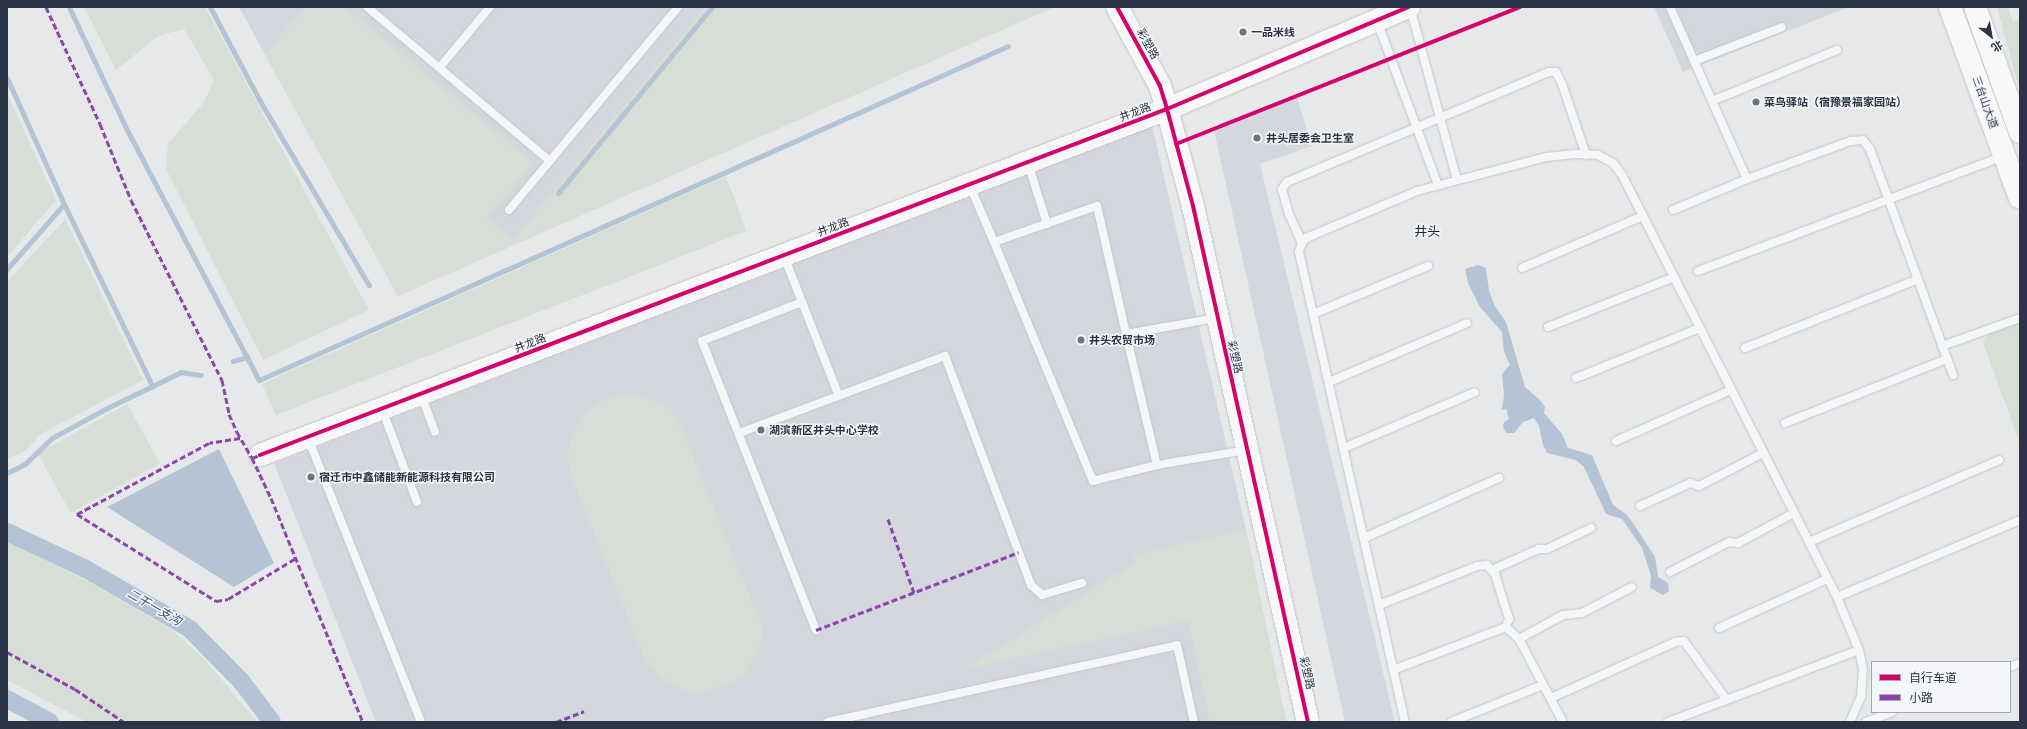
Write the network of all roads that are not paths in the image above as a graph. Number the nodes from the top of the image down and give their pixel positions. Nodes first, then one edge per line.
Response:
1 (367, 7) edge
2 (490, 7) edge
3 (678, 7) edge
4 (1117, 7) edge
5 (1410, 7) edge
6 (1670, 7) edge
7 (1950, 7) edge
8 (1975, 7) edge
9 (1377, 20) junction
10 (1782, 27) dead end
11 (1837, 50) dead end
12 (1694, 61) junction
13 (440, 67) junction
14 (1712, 100) junction
15 (1167, 109) junction
16 (1440, 116) junction
17 (1416, 126) junction
18 (2020, 132) edge
19 (1586, 155) junction
20 (2004, 155) junction
21 (550, 161) junction
22 (1028, 162) junction
23 (1747, 179) junction
24 (1457, 180) junction
25 (970, 185) junction
26 (1438, 185) junction
27 (2020, 198) edge
28 (1889, 199) junction
29 (509, 210) dead end
30 (1673, 210) dead end
31 (1643, 216) junction
32 (1047, 224) junction
33 (994, 242) junction
34 (1302, 243) junction
35 (784, 256) junction
36 (1428, 266) dead end
37 (1522, 268) dead end
38 (1698, 271) dead end
39 (1674, 277) junction
40 (1918, 279) junction
41 (802, 302) junction
42 (1313, 314) junction
43 (1217, 318) junction
44 (2020, 318) edge
45 (1467, 323) dead end
46 (1548, 327) dead end
47 (1700, 328) junction
48 (1126, 334) junction
49 (1942, 346) junction
50 (1745, 348) dead end
51 (1947, 359) junction
52 (1953, 375) dead end
53 (1576, 378) dead end
54 (1329, 382) junction
55 (1731, 390) junction
56 (1475, 392) dead end
57 (421, 394) junction
58 (839, 396) junction
59 (381, 409) junction
60 (1785, 423) dead end
61 (435, 432) dead end
62 (738, 433) junction
63 (307, 437) junction
64 (1616, 441) dead end
65 (1344, 448) junction
66 (1247, 450) junction
67 (1763, 453) junction
68 (260, 455) dead end
69 (1999, 460) dead end
70 (1157, 465) junction
71 (1499, 478) dead end
72 (417, 502) dead end
73 (1640, 506) dead end
74 (1794, 513) junction
75 (2020, 520) edge
76 (1591, 528) dead end
77 (1364, 538) junction
78 (1809, 542) junction
79 (1492, 570) junction
80 (1670, 572) dead end
81 (1827, 579) junction
82 (1082, 583) dead end
83 (1632, 587) dead end
84 (1837, 597) junction
85 (1379, 605) junction
86 (1506, 627) junction
87 (1719, 628) dead end
88 (816, 630) dead end
89 (1519, 639) junction
90 (1859, 650) junction
91 (1393, 670) junction
92 (1543, 685) junction
93 (1551, 698) junction
94 (1726, 699) junction
95 (1889, 713) edge
96 (421, 722) edge
97 (828, 722) edge
98 (1194, 722) edge
99 (1308, 722) edge
100 (1405, 722) edge
101 (1451, 722) edge
102 (1563, 722) edge
103 (1668, 722) edge
104 (1850, 722) edge
105 (1866, 722) edge

1 - 13 lane
2 - 13 lane
3 - 21 lane
4 - 15 street, 彩塑路
5 - 9 street, 井龙路
5 - 16 lane
6 - 12 lane
7 - 20 street, 三台山大道
8 - 18 street, 三台山大道
9 - 15 street, 井龙路
9 - 17 lane
10 - 12 lane
11 - 14 lane
12 - 14 lane
13 - 21 lane
14 - 23 lane
15 - 22 street, 井龙路
15 - 43 street, 彩塑路
16 - 17 lane
16 - 19 lane
16 - 24 lane
17 - 26 lane
17 - 34 lane
19 - 24 lane
19 - 31 lane
20 - 27 street, 三台山大道
20 - 28 lane
21 - 29 lane
22 - 25 street, 井龙路
22 - 32 lane
23 - 28 lane
23 - 30 lane
24 - 26 lane
25 - 33 lane
25 - 35 street, 井龙路
26 - 34 lane
28 - 38 lane
28 - 40 lane
31 - 37 lane
31 - 39 lane
32 - 33 lane
32 - 48 lane
33 - 70 lane
34 - 42 lane
35 - 41 lane
35 - 57 street, 井龙路
36 - 42 lane
39 - 46 lane
39 - 47 lane
40 - 49 lane
40 - 50 lane
41 - 58 lane
41 - 62 lane
42 - 54 lane
43 - 48 lane
43 - 66 street, 彩塑路
44 - 49 lane
45 - 54 lane
47 - 53 lane
47 - 55 lane
48 - 70 lane
49 - 51 lane
51 - 52 lane
51 - 60 lane
54 - 65 lane
55 - 64 lane
55 - 67 lane
56 - 65 lane
57 - 59 street, 井龙路
57 - 61 lane
58 - 62 lane
58 - 82 lane
59 - 63 street, 井龙路
59 - 72 lane
62 - 88 lane
63 - 68 street, 井龙路
63 - 96 lane
65 - 77 lane
66 - 70 lane
66 - 99 street, 彩塑路
67 - 73 lane
67 - 74 lane
69 - 78 lane
71 - 77 lane
74 - 78 lane
74 - 80 lane
75 - 84 lane
76 - 79 lane
77 - 85 lane
78 - 81 lane
79 - 85 lane
79 - 86 lane
81 - 84 lane
81 - 87 lane
83 - 89 lane
84 - 90 lane
85 - 91 lane
86 - 89 lane
86 - 91 lane
89 - 92 lane
90 - 94 lane
90 - 104 lane
91 - 100 lane
92 - 93 lane
92 - 101 lane
93 - 94 lane
93 - 102 lane
94 - 103 lane
95 - 105 lane
97 - 98 lane

